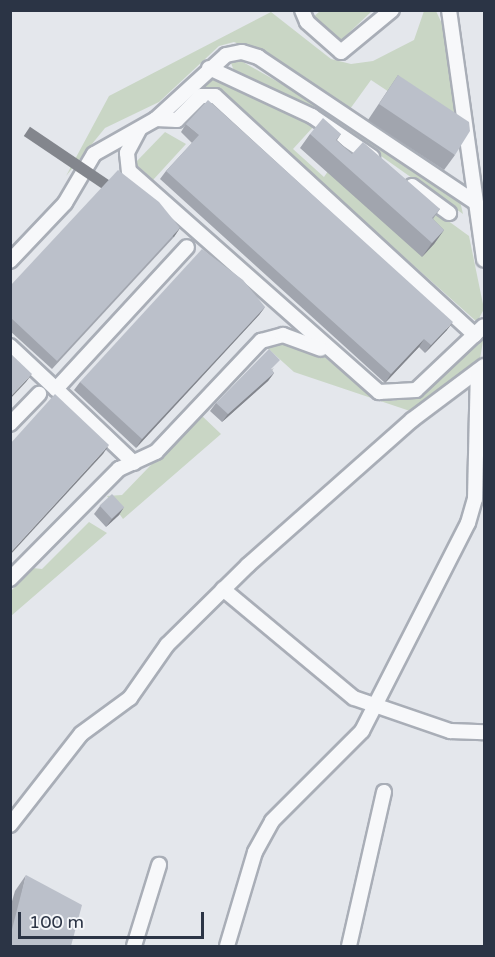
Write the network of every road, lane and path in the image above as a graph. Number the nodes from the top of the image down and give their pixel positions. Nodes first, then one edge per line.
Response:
1 (302, 10) edge
2 (392, 10) edge
3 (449, 10) edge
4 (209, 68) junction
5 (156, 118) junction
6 (139, 130) junction
7 (384, 165) edge
8 (402, 179) edge
9 (476, 203) junction
10 (449, 213) dead end
11 (187, 247) dead end
12 (484, 260) edge
13 (10, 261) edge
14 (480, 330) edge
15 (10, 346) edge
16 (326, 350) junction
17 (481, 369) edge
18 (56, 389) junction
19 (39, 394) dead end
20 (10, 424) edge
21 (134, 463) junction
22 (10, 579) edge
23 (224, 589) junction
24 (372, 708) junction
25 (484, 732) edge
26 (384, 792) dead end
27 (12, 821) edge
28 (159, 865) dead end
29 (134, 946) edge
30 (227, 946) edge
31 (349, 946) edge

1 - 2 street
3 - 9 street
4 - 5 street
4 - 7 street
4 - 9 street
5 - 6 street
5 - 14 street
6 - 13 street
6 - 16 street
8 - 10 street
9 - 12 street
11 - 18 street
14 - 16 street
15 - 18 street
16 - 21 street
17 - 23 street
17 - 24 street
18 - 21 street
19 - 20 street
21 - 22 street
23 - 24 street
23 - 27 street
24 - 25 street
24 - 30 street
26 - 31 street
28 - 29 street

